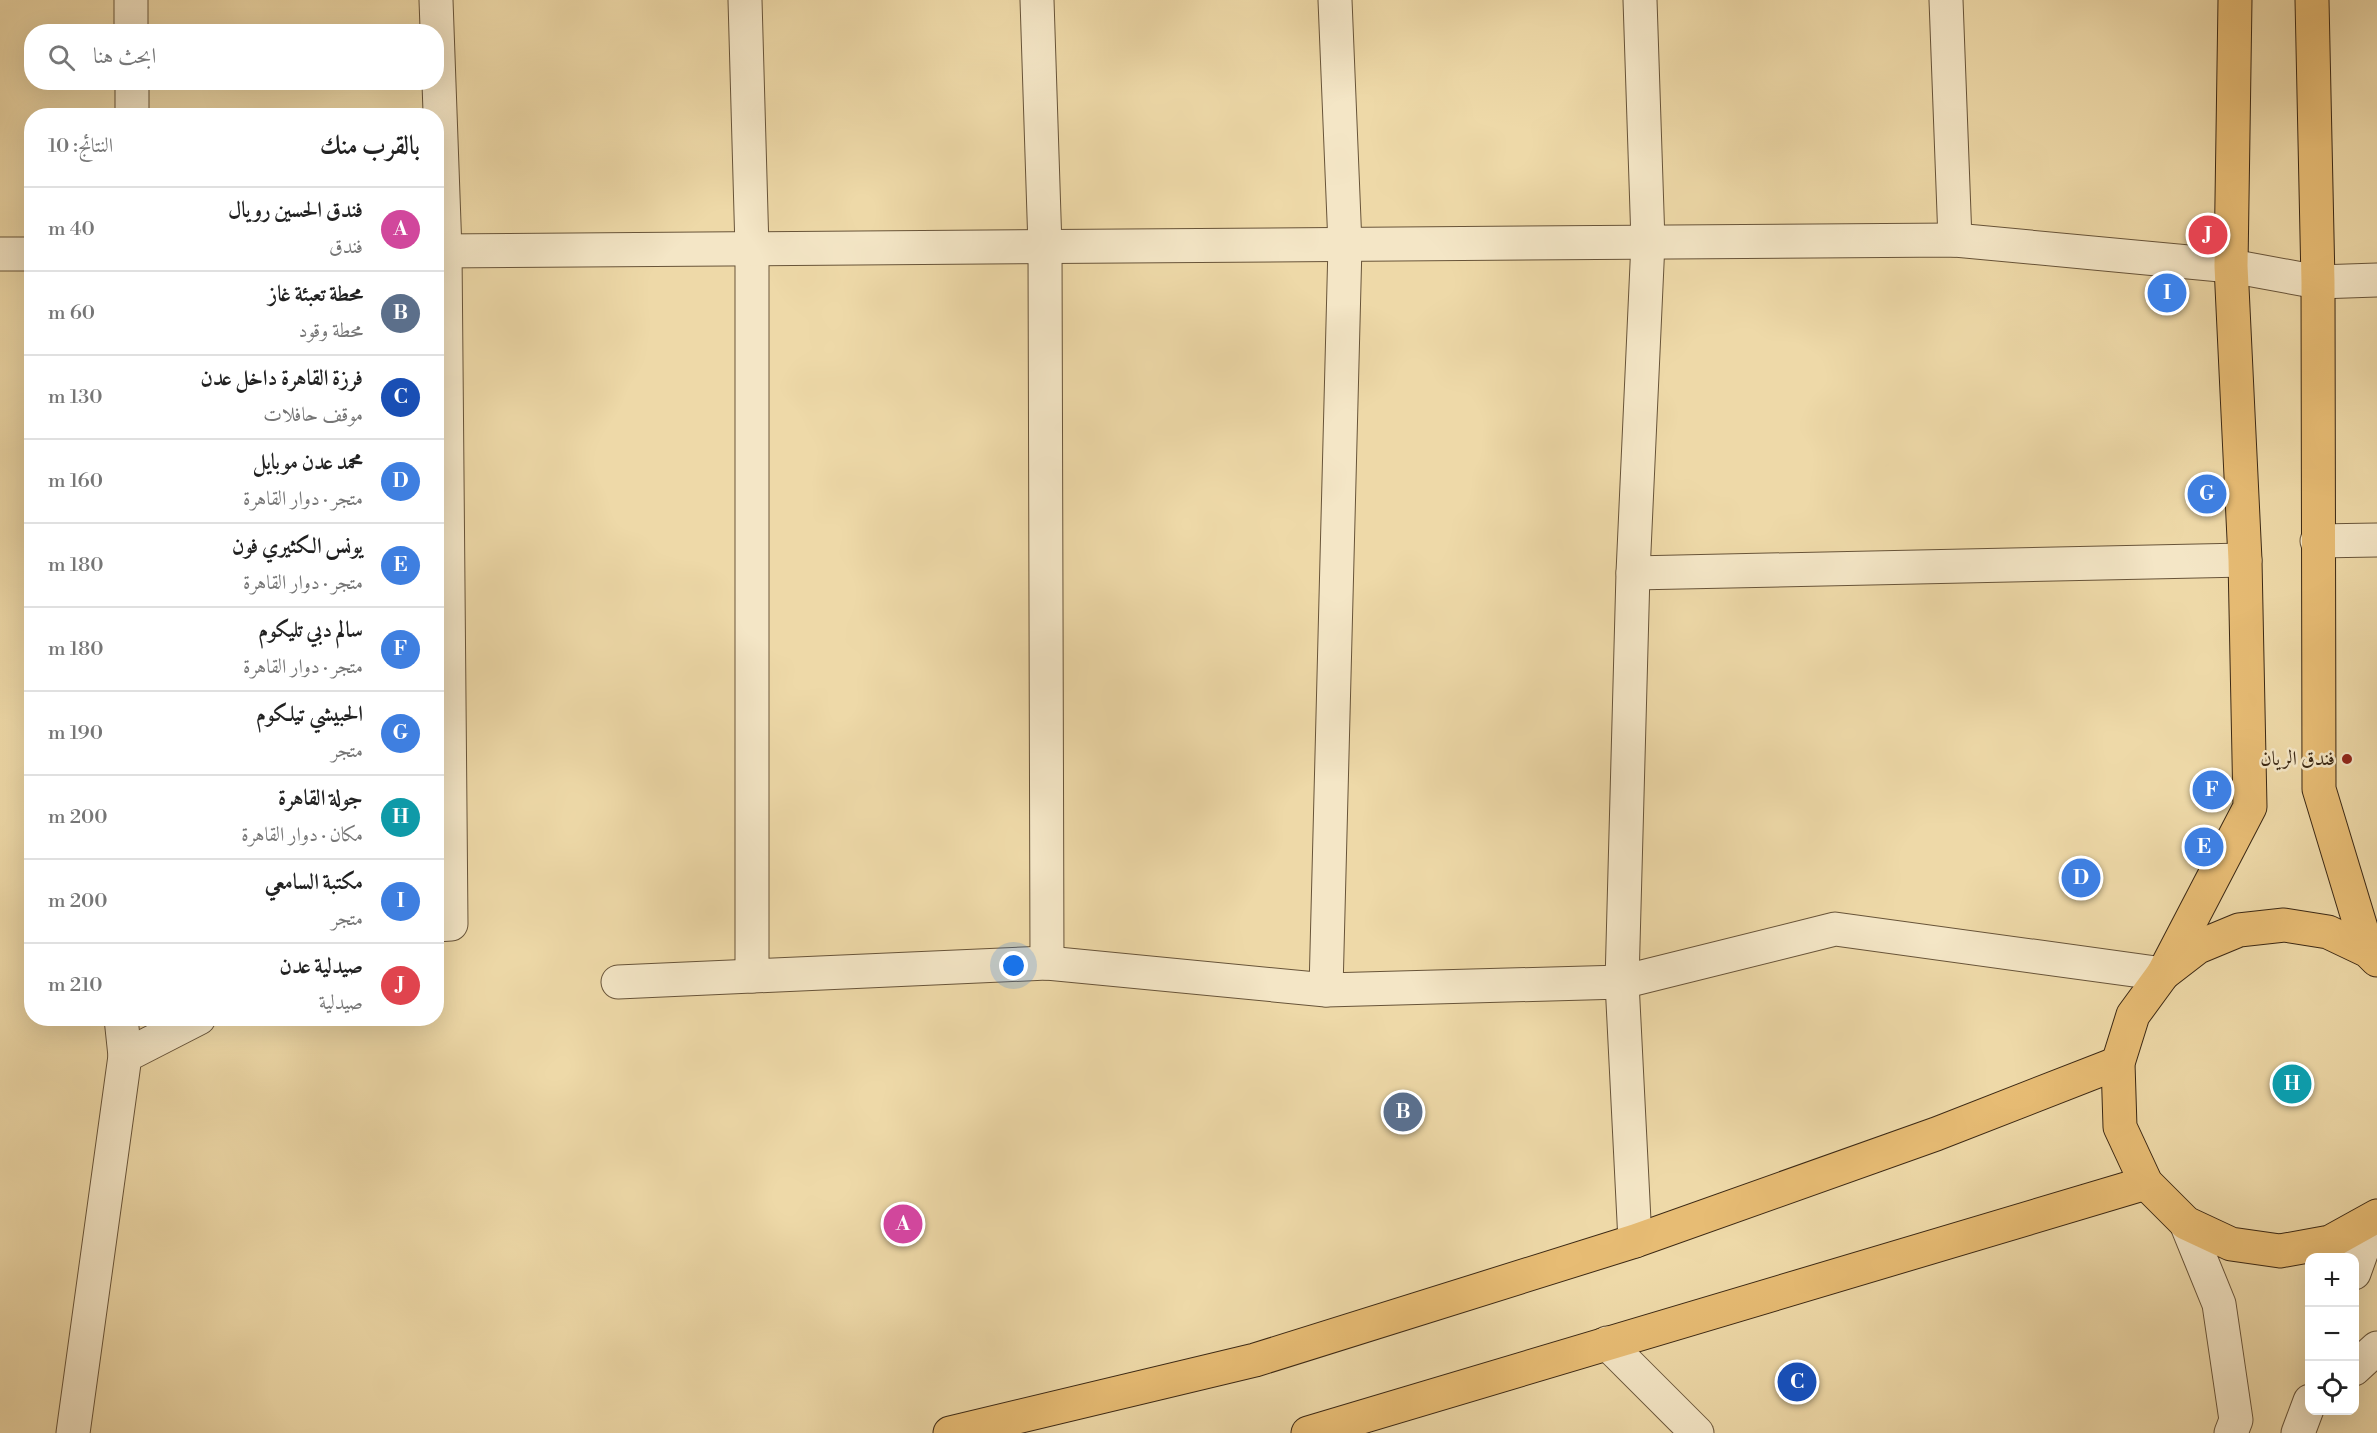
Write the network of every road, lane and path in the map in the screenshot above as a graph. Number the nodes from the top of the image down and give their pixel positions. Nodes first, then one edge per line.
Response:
1 (131, 0) edge
2 (436, 0) edge
3 (745, 0) edge
4 (1037, 0) edge
5 (1335, 0) edge
6 (1640, 0) edge
7 (1946, 0) edge
8 (2235, 0) edge
9 (2312, 0) edge
10 (131, 24) edge
11 (436, 24) edge
12 (132, 90) edge
13 (438, 90) edge
14 (132, 108) edge
15 (438, 108) edge
16 (1954, 240) junction
17 (1648, 242) junction
18 (1345, 245) junction
19 (1045, 247) junction
20 (752, 249) junction
21 (444, 251) edge
22 (0, 254) edge
23 (24, 254) edge
24 (2231, 266) junction
25 (2377, 280) edge
26 (2318, 282) junction
27 (444, 453) edge
28 (2377, 540) edge
29 (2317, 541) junction
30 (2245, 560) junction
31 (1633, 573) junction
32 (444, 924) edge
33 (2372, 955) edge
34 (1047, 963) junction
35 (2163, 974) junction
36 (752, 976) junction
37 (618, 982) dead end
38 (1622, 982) junction
39 (1326, 990) junction
40 (122, 1026) edge
41 (183, 1026) edge
42 (125, 1056) junction
43 (2118, 1063) junction
44 (2146, 1183) junction
45 (2376, 1218) edge
46 (2186, 1223) junction
47 (1635, 1241) junction
48 (2359, 1263) edge
49 (1607, 1343) junction
50 (2377, 1348) edge
51 (2359, 1365) edge
52 (73, 1433) edge
53 (950, 1433) edge
54 (1308, 1433) edge
55 (1697, 1433) edge
56 (2231, 1433) edge

1 - 10 street
2 - 11 street
3 - 20 street
4 - 19 street
5 - 18 street
6 - 17 street
7 - 16 street
8 - 24 main road
9 - 26 main road
12 - 14 street
13 - 15 street
16 - 17 street
16 - 24 street
17 - 18 street
17 - 31 street
18 - 19 street
18 - 39 street
19 - 20 street
19 - 34 street
20 - 21 street
20 - 36 street
22 - 23 street
24 - 26 street
24 - 30 main road
25 - 26 street
26 - 29 main road
27 - 32 street
28 - 29 street
29 - 33 main road
30 - 31 street
30 - 35 main road
31 - 38 street
33 - 35 main road
34 - 36 street
34 - 39 street
35 - 38 street
35 - 43 main road
36 - 37 street
38 - 39 street
38 - 47 street
40 - 42 street
41 - 42 street
42 - 52 street
43 - 44 main road
43 - 47 main road
44 - 46 main road
44 - 49 main road
45 - 46 main road
45 - 48 street
46 - 56 street
47 - 53 main road
49 - 54 main road
49 - 55 street
50 - 51 street

